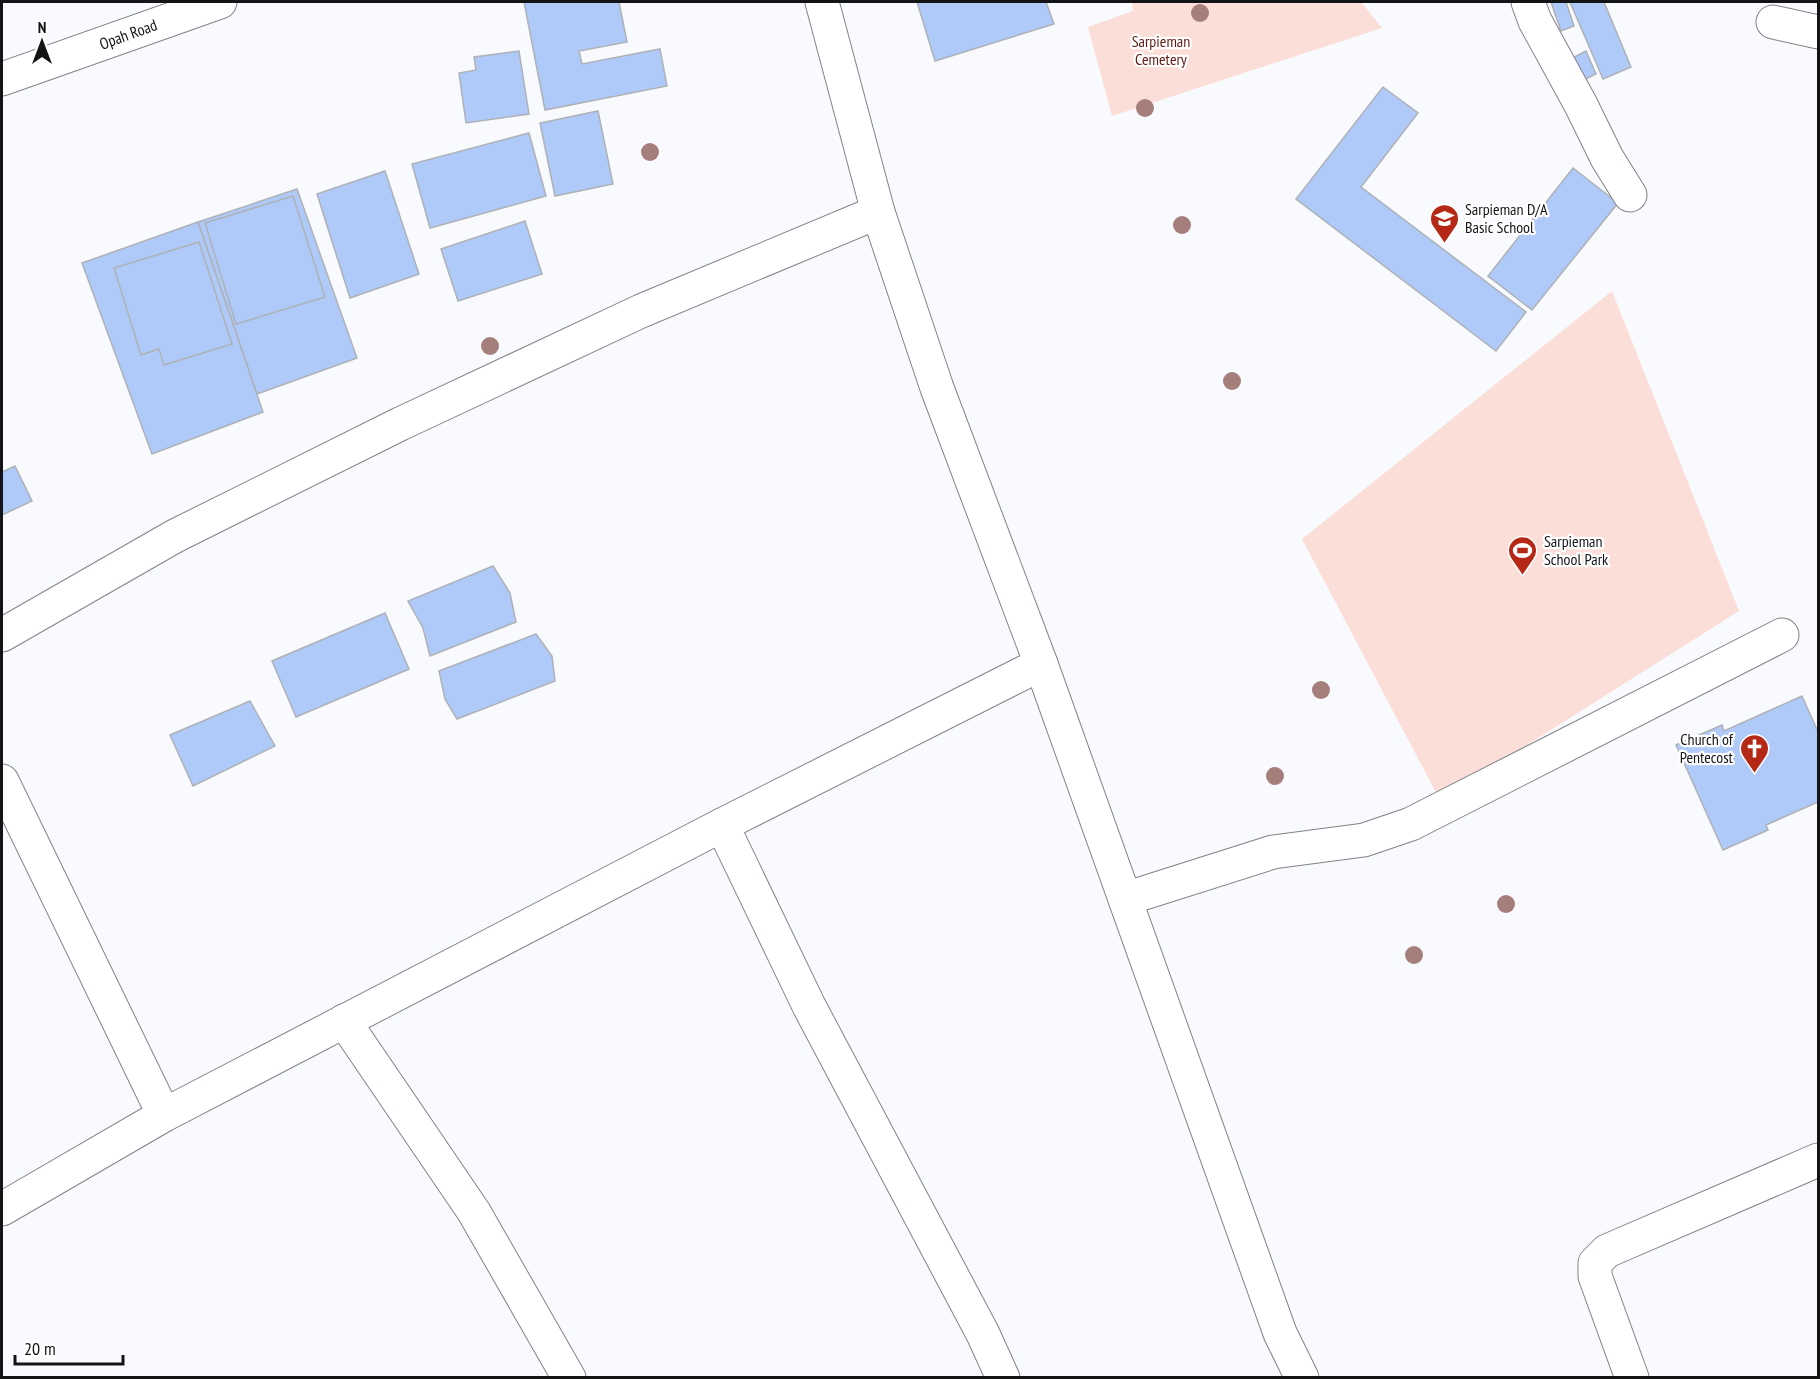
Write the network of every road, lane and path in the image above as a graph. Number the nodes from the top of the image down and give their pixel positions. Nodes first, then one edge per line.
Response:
1 (215, 2) edge
2 (822, 2) edge
3 (1528, 2) edge
4 (1773, 22) dead end
5 (1818, 32) edge
6 (2, 79) edge
7 (1630, 195) dead end
8 (878, 212) junction
9 (2, 635) edge
10 (1782, 635) dead end
11 (1041, 664) junction
12 (2, 781) edge
13 (722, 825) junction
14 (1125, 899) junction
15 (344, 1021) junction
16 (164, 1115) junction
17 (1818, 1160) edge
18 (2, 1209) edge
19 (569, 1377) edge
20 (1003, 1377) edge
21 (1302, 1377) edge
22 (1632, 1377) edge

1 - 6 street, Opah Road
2 - 8 street
3 - 7 street
4 - 5 street
8 - 9 street
8 - 11 street
10 - 14 street
11 - 13 street
11 - 14 street
12 - 16 street
13 - 15 street
13 - 20 street
14 - 21 street
15 - 16 street
15 - 19 street
16 - 18 street
17 - 22 street

